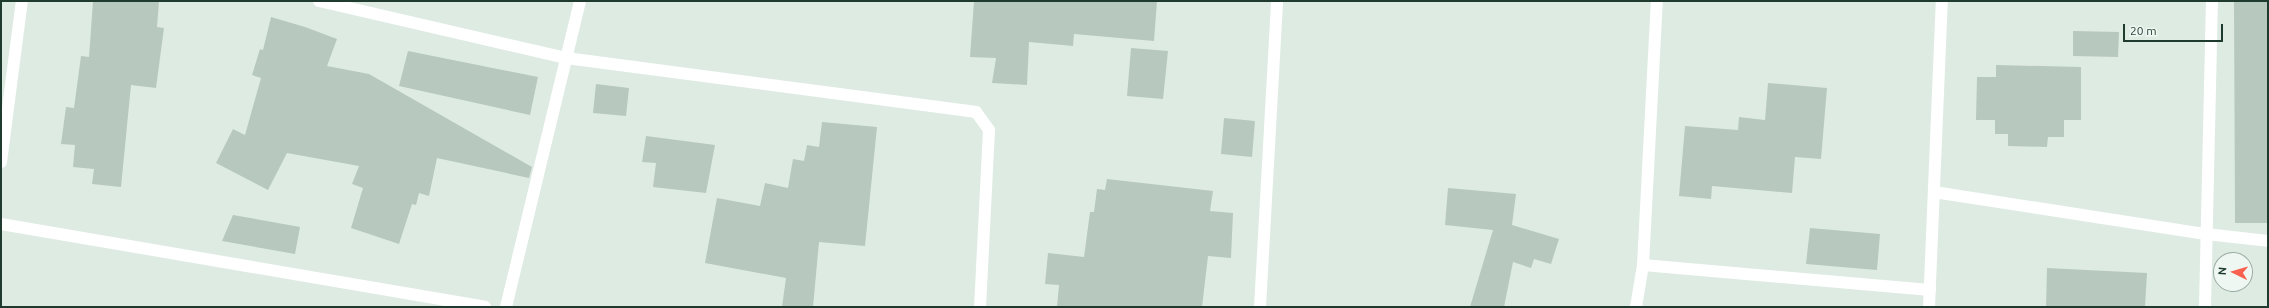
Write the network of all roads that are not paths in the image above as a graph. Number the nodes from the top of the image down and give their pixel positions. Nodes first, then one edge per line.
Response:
1 (22, 1) edge
2 (319, 1) edge
3 (580, 1) edge
4 (1277, 1) edge
5 (1657, 1) edge
6 (1942, 1) edge
7 (2212, 1) edge
8 (566, 58) junction
9 (1, 162) edge
10 (1934, 192) junction
11 (1, 224) edge
12 (2206, 234) junction
13 (2268, 241) edge
14 (1643, 265) junction
15 (1930, 290) junction
16 (485, 307) edge
17 (506, 307) edge
18 (980, 307) edge
19 (1260, 307) edge
20 (1636, 307) edge
21 (1929, 307) edge
22 (2205, 307) edge

1 - 9 street
2 - 8 street
3 - 8 street
4 - 19 street
5 - 14 street
6 - 10 street
7 - 12 street
8 - 17 street
8 - 18 street
10 - 12 street
10 - 15 street
11 - 16 street
12 - 13 street
12 - 22 street
14 - 15 street
14 - 20 street
15 - 21 street

